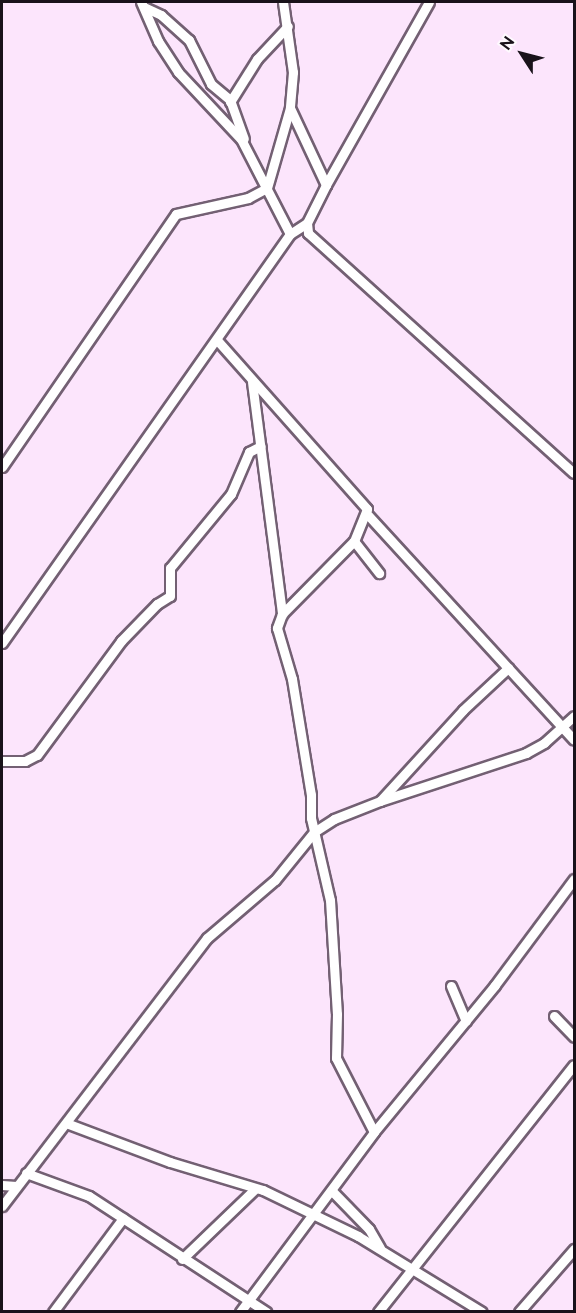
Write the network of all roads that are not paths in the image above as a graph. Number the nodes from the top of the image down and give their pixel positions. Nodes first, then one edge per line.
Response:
1 (283, 2) edge
2 (429, 2) edge
3 (143, 4) edge
4 (288, 26) junction
5 (231, 102) junction
6 (290, 108) junction
7 (248, 150) junction
8 (326, 185) junction
9 (267, 188) junction
10 (307, 223) junction
11 (290, 234) junction
12 (217, 340) junction
13 (252, 381) junction
14 (261, 446) junction
15 (2, 467) edge
16 (574, 473) edge
17 (367, 514) junction
18 (354, 541) junction
19 (379, 573) dead end
20 (282, 614) junction
21 (2, 643) edge
22 (508, 668) junction
23 (574, 716) edge
24 (563, 728) junction
25 (574, 740) edge
26 (2, 761) edge
27 (380, 801) junction
28 (314, 832) junction
29 (574, 879) edge
30 (451, 986) dead end
31 (554, 1016) dead end
32 (465, 1021) junction
33 (574, 1037) edge
34 (574, 1065) edge
35 (66, 1123) junction
36 (374, 1132) junction
37 (26, 1173) junction
38 (2, 1185) edge
39 (16, 1186) junction
40 (255, 1189) junction
41 (332, 1191) junction
42 (2, 1206) edge
43 (314, 1215) junction
44 (123, 1218) junction
45 (574, 1249) edge
46 (382, 1253) junction
47 (182, 1259) junction
48 (410, 1270) junction
49 (250, 1300) junction
50 (53, 1311) edge
51 (240, 1311) edge
52 (266, 1311) edge
53 (378, 1311) edge
54 (482, 1311) edge
55 (519, 1311) edge

1 - 4 street
2 - 8 street
3 - 5 street
3 - 7 street
4 - 5 street
4 - 6 street
5 - 7 street
6 - 8 street
6 - 9 street
7 - 9 street
8 - 10 street
9 - 11 street
9 - 15 street
10 - 11 street
10 - 16 street
11 - 12 street
12 - 13 street
12 - 21 street
13 - 14 street
13 - 17 street
14 - 20 street
14 - 26 street
17 - 18 street
17 - 22 street
18 - 19 street
18 - 20 street
20 - 28 street
22 - 24 street
22 - 27 street
23 - 24 street
24 - 25 street
24 - 27 street
27 - 28 street
28 - 35 street
28 - 36 street
29 - 32 street
30 - 32 street
31 - 33 street
32 - 36 street
34 - 48 street
35 - 37 street
35 - 40 street
36 - 41 street
37 - 39 street
37 - 44 street
38 - 39 street
39 - 42 street
40 - 43 street
40 - 47 street
41 - 43 street
41 - 46 street
43 - 46 street
43 - 49 street
44 - 47 street
44 - 50 street
45 - 55 street
46 - 48 street
47 - 49 street
48 - 53 street
48 - 54 street
49 - 51 street
49 - 52 street

